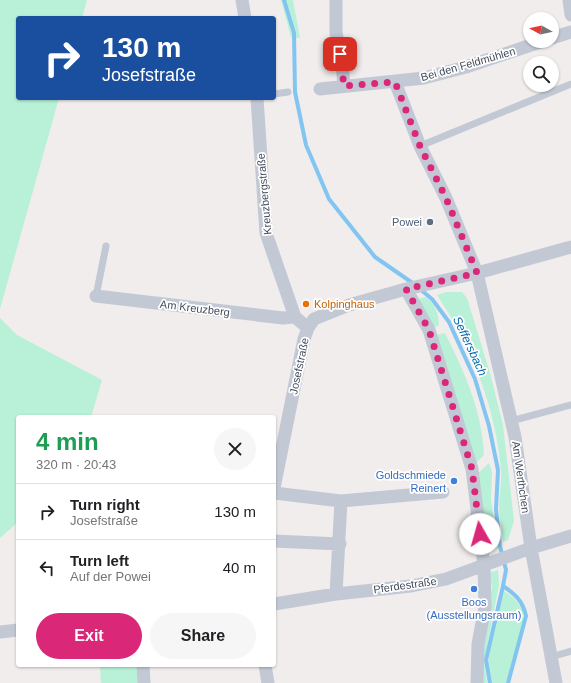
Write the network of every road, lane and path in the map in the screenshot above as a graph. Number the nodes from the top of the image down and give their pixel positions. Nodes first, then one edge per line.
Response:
1 (242, 0) edge
2 (336, 0) edge
3 (569, 0) edge
4 (571, 15) edge
5 (245, 16) edge
6 (571, 32) edge
7 (559, 36) edge
8 (523, 48) edge
9 (395, 82) junction
10 (571, 84) edge
11 (344, 86) junction
12 (320, 89) dead end
13 (288, 92) dead end
14 (276, 94) edge
15 (257, 100) edge
16 (420, 146) junction
17 (106, 246) dead end
18 (571, 246) edge
19 (477, 273) junction
20 (410, 288) junction
21 (96, 296) joint
22 (295, 317) junction
23 (308, 328) junction
24 (571, 405) edge
25 (511, 421) junction
26 (276, 479) edge
27 (443, 492) dead end
28 (276, 493) edge
29 (341, 501) junction
30 (571, 536) edge
31 (276, 541) edge
32 (340, 544) junction
33 (531, 548) junction
34 (488, 563) junction
35 (336, 594) junction
36 (276, 604) edge
37 (16, 630) edge
38 (0, 632) edge
39 (571, 651) edge
40 (551, 657) junction
41 (143, 667) edge
42 (265, 667) edge
43 (144, 683) edge
44 (268, 683) edge
45 (477, 683) edge
46 (556, 683) edge

1 - 5 street
2 - 11 street
3 - 4 street
6 - 7 street
8 - 9 street, Bei den Feldmühlen
9 - 11 street, Bei den Feldmühlen
9 - 16 street, Am Werthchen
10 - 16 lane
11 - 12 street, Bei den Feldmühlen
13 - 14 lane
15 - 22 street, Kreuzbergstraße
16 - 19 street, Am Werthchen
17 - 21 lane
18 - 19 street, Josefstraße
19 - 20 street, Josefstraße
19 - 25 street, Am Werthchen
20 - 23 street, Josefstraße
20 - 34 street
21 - 22 street, Am Kreuzberg
22 - 23 street
23 - 26 street, Josefstraße
24 - 25 lane
25 - 33 street, Am Werthchen
27 - 29 street
28 - 29 street
29 - 32 street
30 - 33 street, Pferdestraße
31 - 32 street
32 - 35 street
33 - 34 street, Pferdestraße
33 - 40 street, Am Werthchen
34 - 35 street, Pferdestraße
34 - 45 street
35 - 36 street, Pferdestraße
37 - 38 street
39 - 40 lane
40 - 46 street, Am Werthchen
41 - 43 street
42 - 44 street

